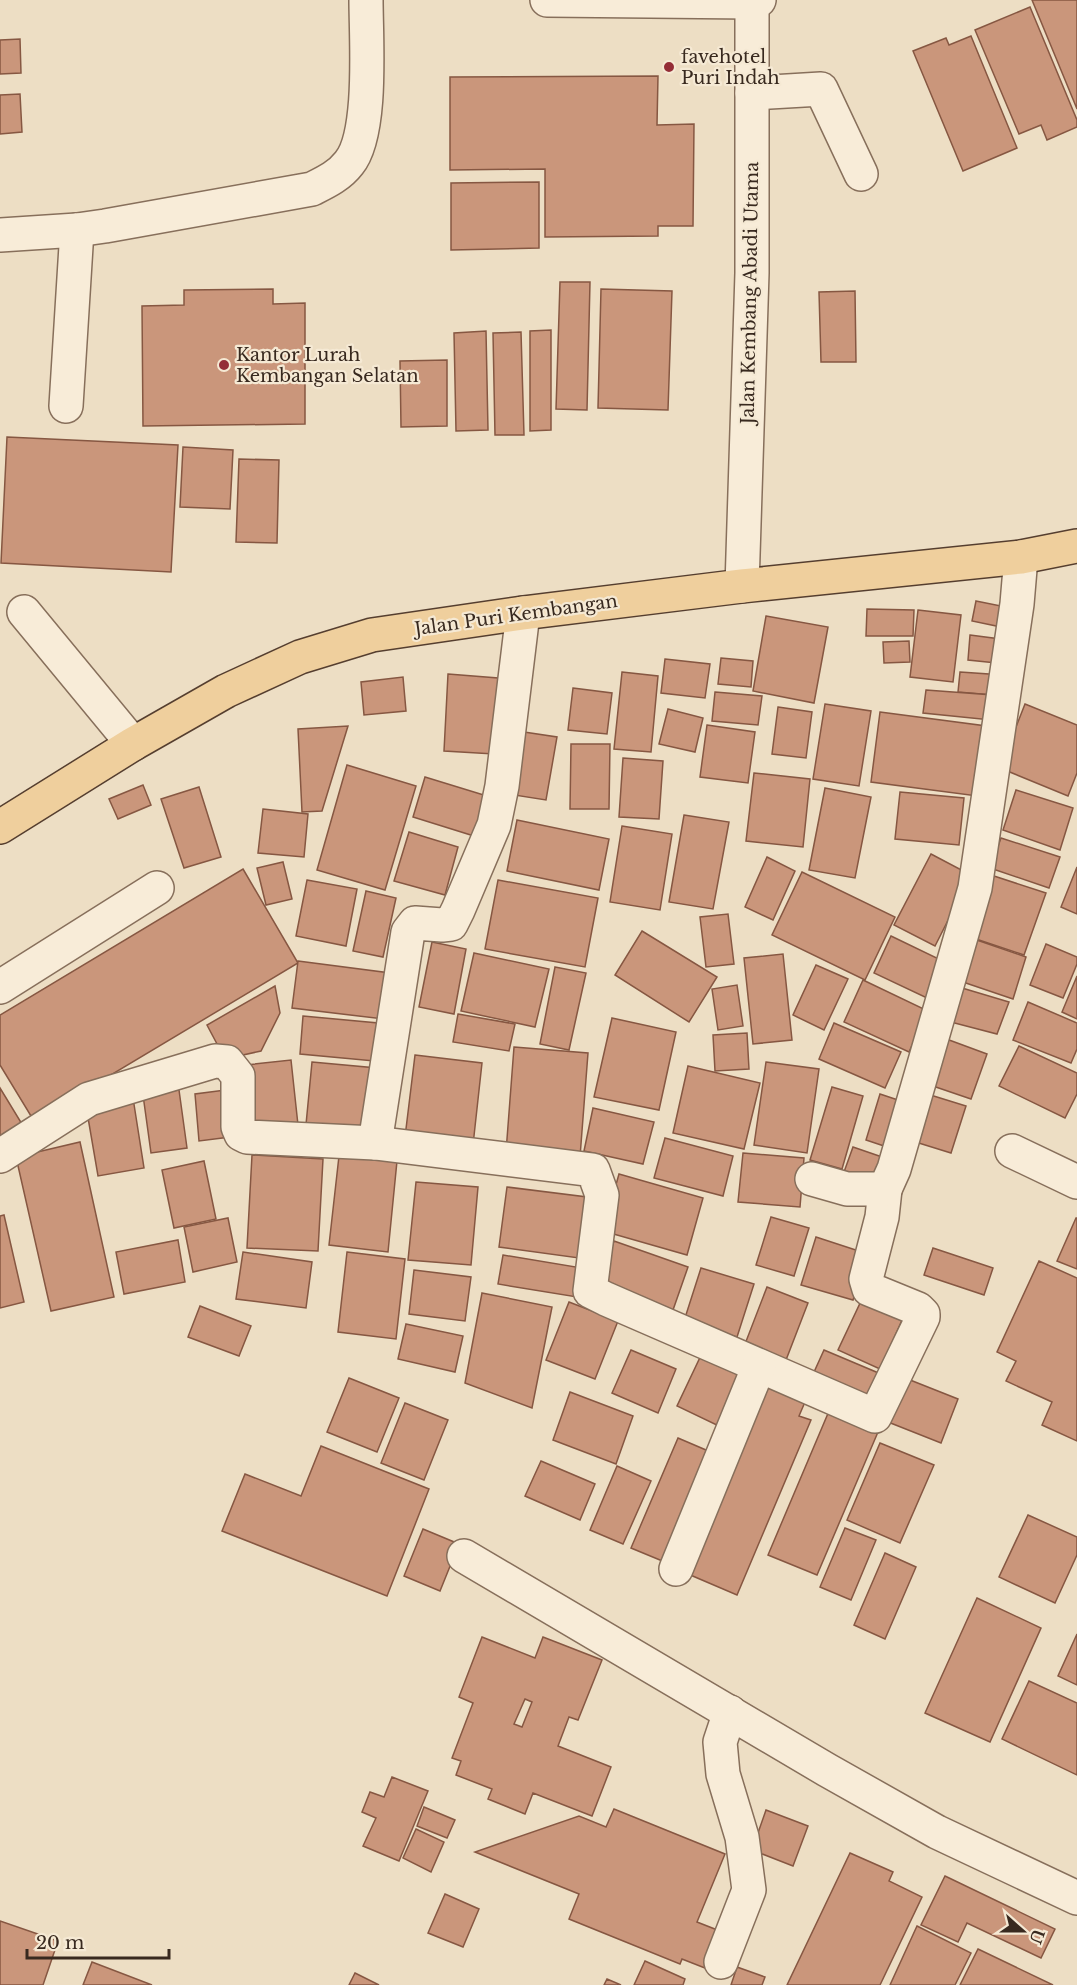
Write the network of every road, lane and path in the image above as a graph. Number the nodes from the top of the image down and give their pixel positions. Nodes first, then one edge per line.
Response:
1 (366, 0) edge
2 (547, 0) edge
3 (754, 1) edge
4 (752, 93) junction
5 (861, 174) dead end
6 (77, 230) junction
7 (0, 235) edge
8 (66, 406) dead end
9 (1077, 546) edge
10 (1021, 557) junction
11 (742, 586) junction
12 (24, 612) dead end
13 (523, 613) junction
14 (133, 744) junction
15 (0, 827) edge
16 (157, 888) dead end
17 (0, 987) edge
18 (375, 1143) junction
19 (1012, 1151) dead end
20 (0, 1156) edge
21 (812, 1179) dead end
22 (1077, 1182) edge
23 (885, 1189) junction
24 (759, 1366) junction
25 (464, 1556) dead end
26 (676, 1569) dead end
27 (730, 1712) junction
28 (1077, 1898) edge
29 (721, 1962) dead end

1 - 6 street
2 - 3 street
3 - 4 street, Jalan Kembang Abadi Utama
4 - 5 street
4 - 11 street, Jalan Kembang Abadi Utama
6 - 7 street
6 - 8 street
9 - 10 main road, Jalan Puri Kembangan
10 - 11 main road, Jalan Puri Kembangan
10 - 23 street
11 - 13 main road, Jalan Puri Kembangan
12 - 14 street
13 - 14 main road, Jalan Puri Kembangan
13 - 18 street
14 - 15 main road, Jalan Puri Kembangan
16 - 17 street
18 - 20 street
18 - 24 street
19 - 22 street
21 - 23 street
23 - 24 street
24 - 26 street
25 - 27 street
27 - 28 street
27 - 29 street

